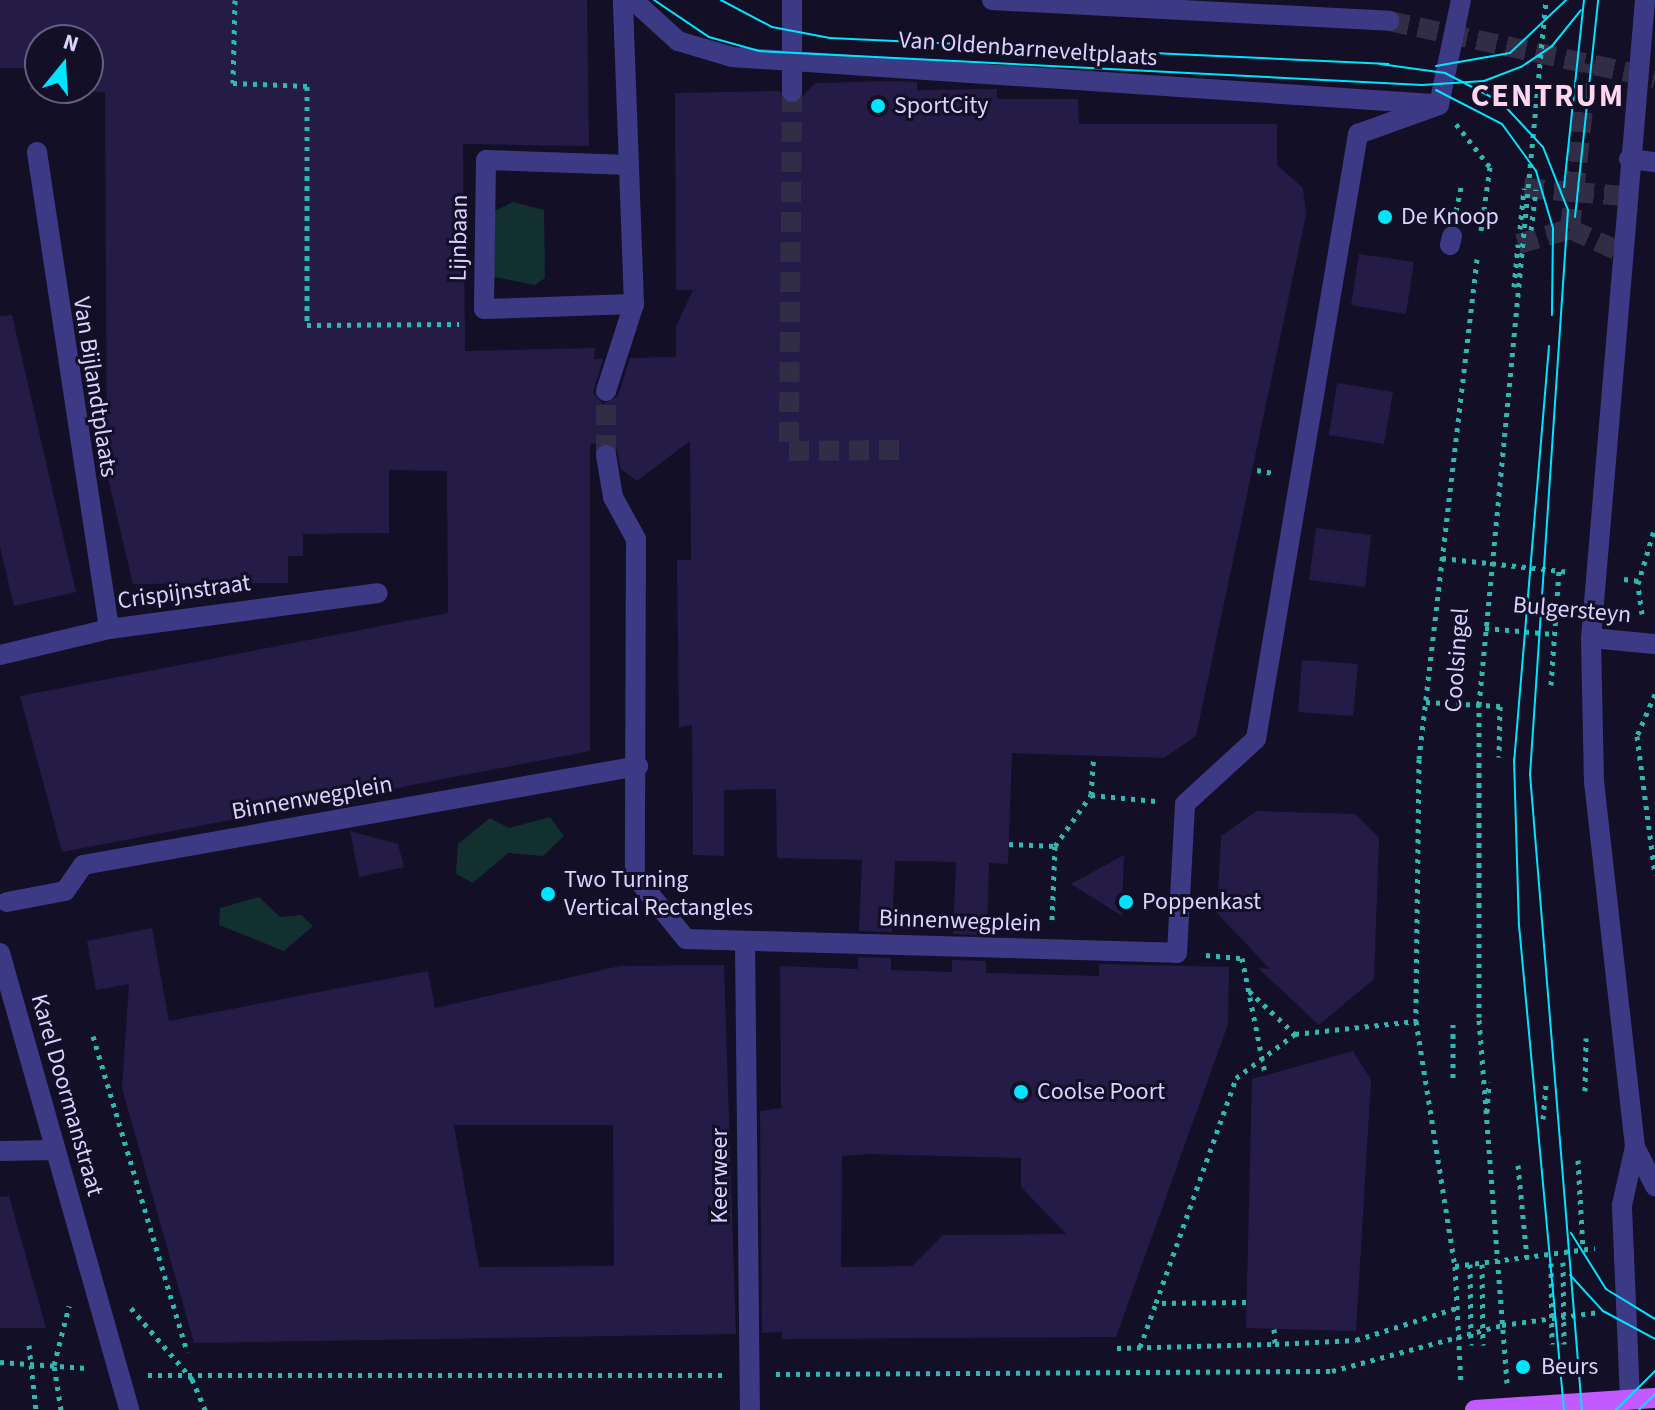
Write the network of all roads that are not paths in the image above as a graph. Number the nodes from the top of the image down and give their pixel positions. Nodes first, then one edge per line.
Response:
1 (623, 0) edge
2 (633, 0) edge
3 (792, 0) edge
4 (992, 0) edge
5 (1461, 0) edge
6 (1645, 0) edge
7 (1389, 21) tunnel mouth
8 (792, 61) junction
9 (792, 92) tunnel mouth
10 (1439, 105) junction
11 (37, 152) dead end
12 (1629, 159) junction
13 (1655, 162) edge
14 (629, 165) junction
15 (634, 304) junction
16 (606, 391) tunnel mouth
17 (606, 455) tunnel mouth
18 (378, 593) dead end
19 (109, 629) junction
20 (1591, 638) junction
21 (1655, 644) edge
22 (0, 655) edge
23 (638, 761) junction
24 (7, 902) dead end
25 (745, 941) junction
26 (0, 953) edge
27 (1635, 1147) junction
28 (55, 1150) junction
29 (0, 1151) edge
30 (1655, 1186) edge
31 (1655, 1398) edge
32 (1468, 1403) edge
33 (1630, 1404) edge
34 (129, 1410) edge
35 (750, 1410) edge

1 - 14 street
2 - 8 street, Van Oldenbarneveltplaats
3 - 8 street
4 - 7 street
5 - 10 street
6 - 12 street
8 - 9 street
8 - 10 street, Van Oldenbarneveltplaats
10 - 25 street, Binnenwegplein
11 - 19 street, Van Bijlandtplaats
12 - 13 street
12 - 20 street
14 - 15 street
14 - 15 street, Lijnbaan
15 - 16 street
17 - 23 street
18 - 19 street, Crispijnstraat
19 - 22 street, Crispijnstraat
20 - 21 street, Bulgersteyn
20 - 27 street
23 - 24 street, Binnenwegplein
23 - 25 street, Binnenwegplein
25 - 35 street, Keerweer
26 - 28 street, Karel Doormanstraat
27 - 30 street
27 - 33 street
28 - 29 street
28 - 34 street, Karel Doormanstraat
31 - 33 main road
32 - 33 main road

